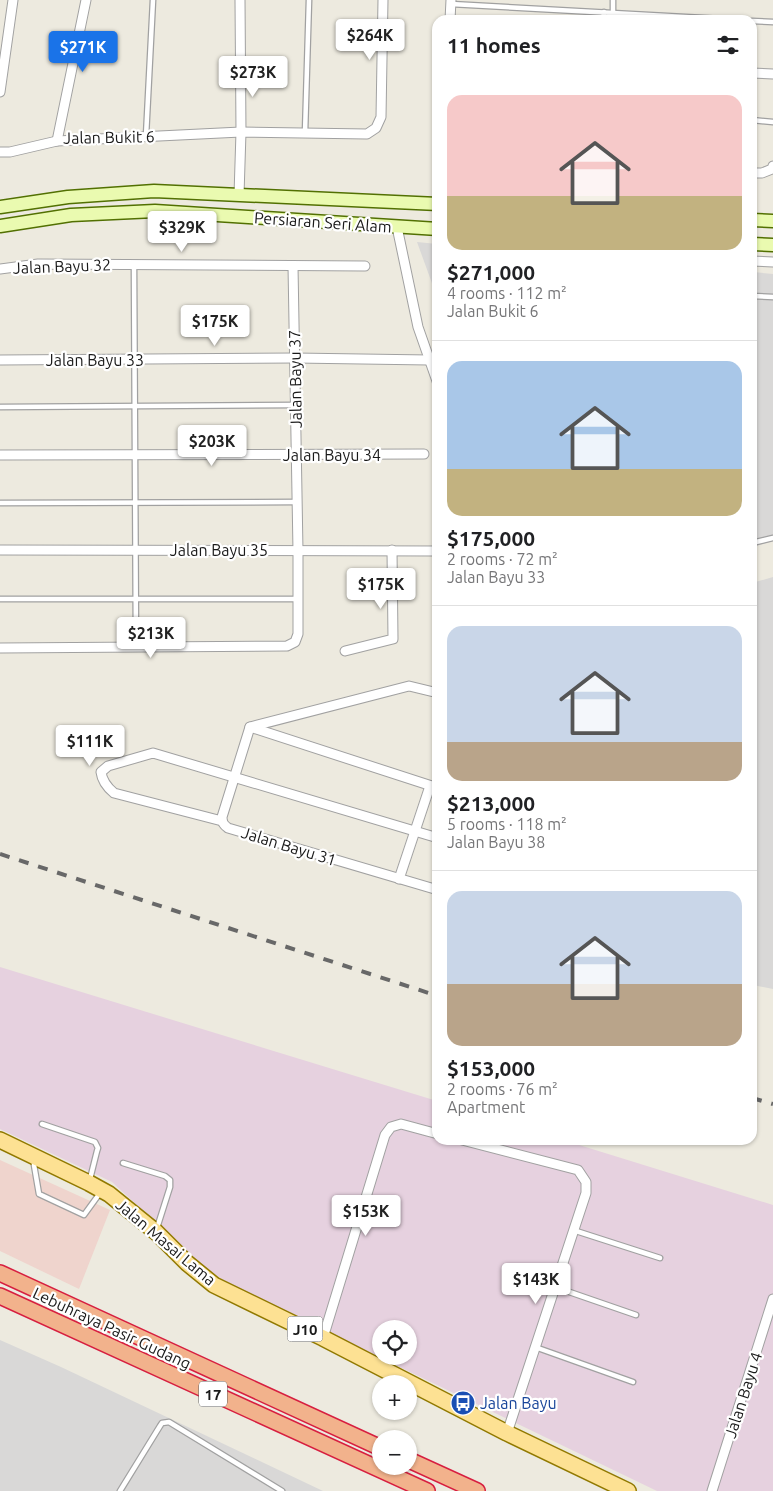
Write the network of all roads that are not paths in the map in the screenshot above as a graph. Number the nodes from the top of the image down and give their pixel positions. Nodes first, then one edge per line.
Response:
1 (13, 0) edge
2 (86, 0) edge
3 (153, 0) edge
4 (238, 0) edge
5 (309, 0) edge
6 (384, 0) edge
7 (613, 0) edge
8 (451, 2) edge
9 (604, 12) junction
10 (612, 13) junction
11 (450, 15) edge
12 (604, 15) edge
13 (649, 15) edge
14 (757, 21) edge
15 (773, 22) edge
16 (757, 73) edge
17 (773, 74) edge
18 (0, 92) edge
19 (757, 120) edge
20 (773, 122) edge
21 (241, 132) junction
22 (306, 133) junction
23 (146, 137) junction
24 (57, 141) junction
25 (0, 152) edge
26 (772, 167) edge
27 (757, 173) edge
28 (239, 195) junction
29 (432, 204) edge
30 (0, 207) edge
31 (757, 220) edge
32 (773, 220) edge
33 (0, 226) edge
34 (396, 227) junction
35 (418, 228) junction
36 (432, 229) edge
37 (432, 234) edge
38 (757, 244) edge
39 (773, 245) edge
40 (757, 261) edge
41 (773, 262) edge
42 (134, 265) junction
43 (293, 266) junction
44 (365, 266) dead end
45 (0, 269) edge
46 (757, 296) edge
47 (773, 297) edge
48 (295, 358) junction
49 (135, 359) junction
50 (0, 360) edge
51 (429, 360) junction
52 (432, 368) edge
53 (295, 405) junction
54 (135, 406) junction
55 (0, 407) edge
56 (0, 454) edge
57 (424, 454) dead end
58 (135, 455) junction
59 (296, 455) junction
60 (136, 502) junction
61 (297, 502) junction
62 (0, 503) edge
63 (773, 538) edge
64 (757, 542) edge
65 (0, 550) edge
66 (136, 550) junction
67 (392, 550) junction
68 (432, 550) edge
69 (298, 551) junction
70 (0, 599) edge
71 (298, 599) junction
72 (136, 600) junction
73 (136, 647) junction
74 (0, 648) edge
75 (345, 651) dead end
76 (432, 692) edge
77 (250, 727) junction
78 (234, 778) junction
79 (432, 786) edge
80 (432, 792) edge
81 (222, 822) junction
82 (416, 831) junction
83 (432, 836) edge
84 (399, 878) junction
85 (432, 888) edge
86 (42, 1124) dead end
87 (432, 1132) edge
88 (0, 1140) edge
89 (481, 1145) edge
90 (34, 1157) junction
91 (123, 1163) dead end
92 (96, 1186) junction
93 (574, 1230) junction
94 (156, 1232) junction
95 (660, 1258) dead end
96 (0, 1273) edge
97 (555, 1287) junction
98 (0, 1296) edge
99 (773, 1299) edge
100 (636, 1315) dead end
101 (323, 1338) junction
102 (535, 1348) junction
103 (633, 1382) dead end
104 (507, 1433) junction
105 (372, 1444) edge
106 (417, 1464) edge
107 (273, 1489) edge
108 (120, 1491) edge
109 (282, 1491) edge
110 (427, 1491) edge
111 (478, 1491) edge
112 (628, 1491) edge
113 (712, 1491) edge

1 - 18 street
2 - 24 street, Jalan Bukit 6
3 - 23 lane
4 - 21 street
5 - 22 lane
6 - 22 street, Jalan Bukit 6
7 - 10 lane
8 - 9 lane
8 - 11 street
9 - 10 lane
9 - 12 lane
10 - 13 lane
14 - 15 lane
16 - 17 street
19 - 20 lane
21 - 22 street, Jalan Bukit 6
21 - 23 street, Jalan Bukit 6
21 - 28 street
23 - 24 street, Jalan Bukit 6
24 - 25 street
26 - 27 street
28 - 29 main road, Persiaran Seri Alam
28 - 30 main road, Persiaran Seri Alam
31 - 32 main road
33 - 34 main road, Persiaran Seri Alam
34 - 35 main road, Persiaran Seri Alam
34 - 51 street
35 - 36 main road, Persiaran Seri Alam
35 - 37 street
38 - 39 main road
40 - 41 street
42 - 43 street, Jalan Bayu 32
42 - 45 street, Jalan Bayu 32
42 - 49 lane
43 - 44 street, Jalan Bayu 32
43 - 48 street, Jalan Bayu 37
46 - 47 lane
48 - 49 street, Jalan Bayu 33
48 - 51 street, Jalan Bayu 33
48 - 53 street, Jalan Bayu 37
49 - 50 street, Jalan Bayu 33
49 - 54 lane
51 - 52 street
53 - 54 lane
53 - 59 street, Jalan Bayu 37
54 - 55 lane
54 - 58 lane
56 - 58 street, Jalan Bayu 34
57 - 59 street, Jalan Bayu 34
58 - 59 street, Jalan Bayu 34
58 - 60 lane
59 - 61 street, Jalan Bayu 37
60 - 61 lane
60 - 62 lane
60 - 66 lane
61 - 69 street, Jalan Bayu 37
63 - 64 lane
65 - 66 street, Jalan Bayu 35
66 - 69 street, Jalan Bayu 35
66 - 72 lane
67 - 68 street, Jalan Bayu 35
67 - 69 street, Jalan Bayu 35
67 - 75 street
69 - 71 street, Jalan Bayu 37
70 - 72 lane
71 - 72 lane
71 - 73 street, Jalan Bayu 37
72 - 73 lane
73 - 74 street
76 - 77 street
77 - 78 street, Jalan Bayu 31
77 - 79 street
78 - 81 street, Jalan Bayu 31
78 - 81 street
78 - 82 street
80 - 82 street
81 - 84 street, Jalan Bayu 31
82 - 83 street
82 - 84 street
84 - 85 street, Jalan Bayu 31
86 - 92 lane
87 - 101 street
88 - 90 main road, Jalan Masai Lama / J10
89 - 93 street
90 - 92 main road, Jalan Masai Lama / J10
90 - 92 lane
91 - 94 lane
92 - 94 main road, Jalan Masai Lama / J10
93 - 95 lane
93 - 97 street
94 - 101 main road, Jalan Masai Lama / J10
96 - 105 highway, Lebuhraya Pasir Gudang / 17
97 - 100 lane
97 - 102 street
98 - 110 highway, Lebuhraya Pasir Gudang / 17
99 - 113 street, Jalan Bayu 4
101 - 104 main road, Jalan Masai Lama / J10
102 - 103 lane
102 - 104 street
104 - 112 main road, Jalan Masai Lama / J10
106 - 111 highway
107 - 108 lane
107 - 109 lane

